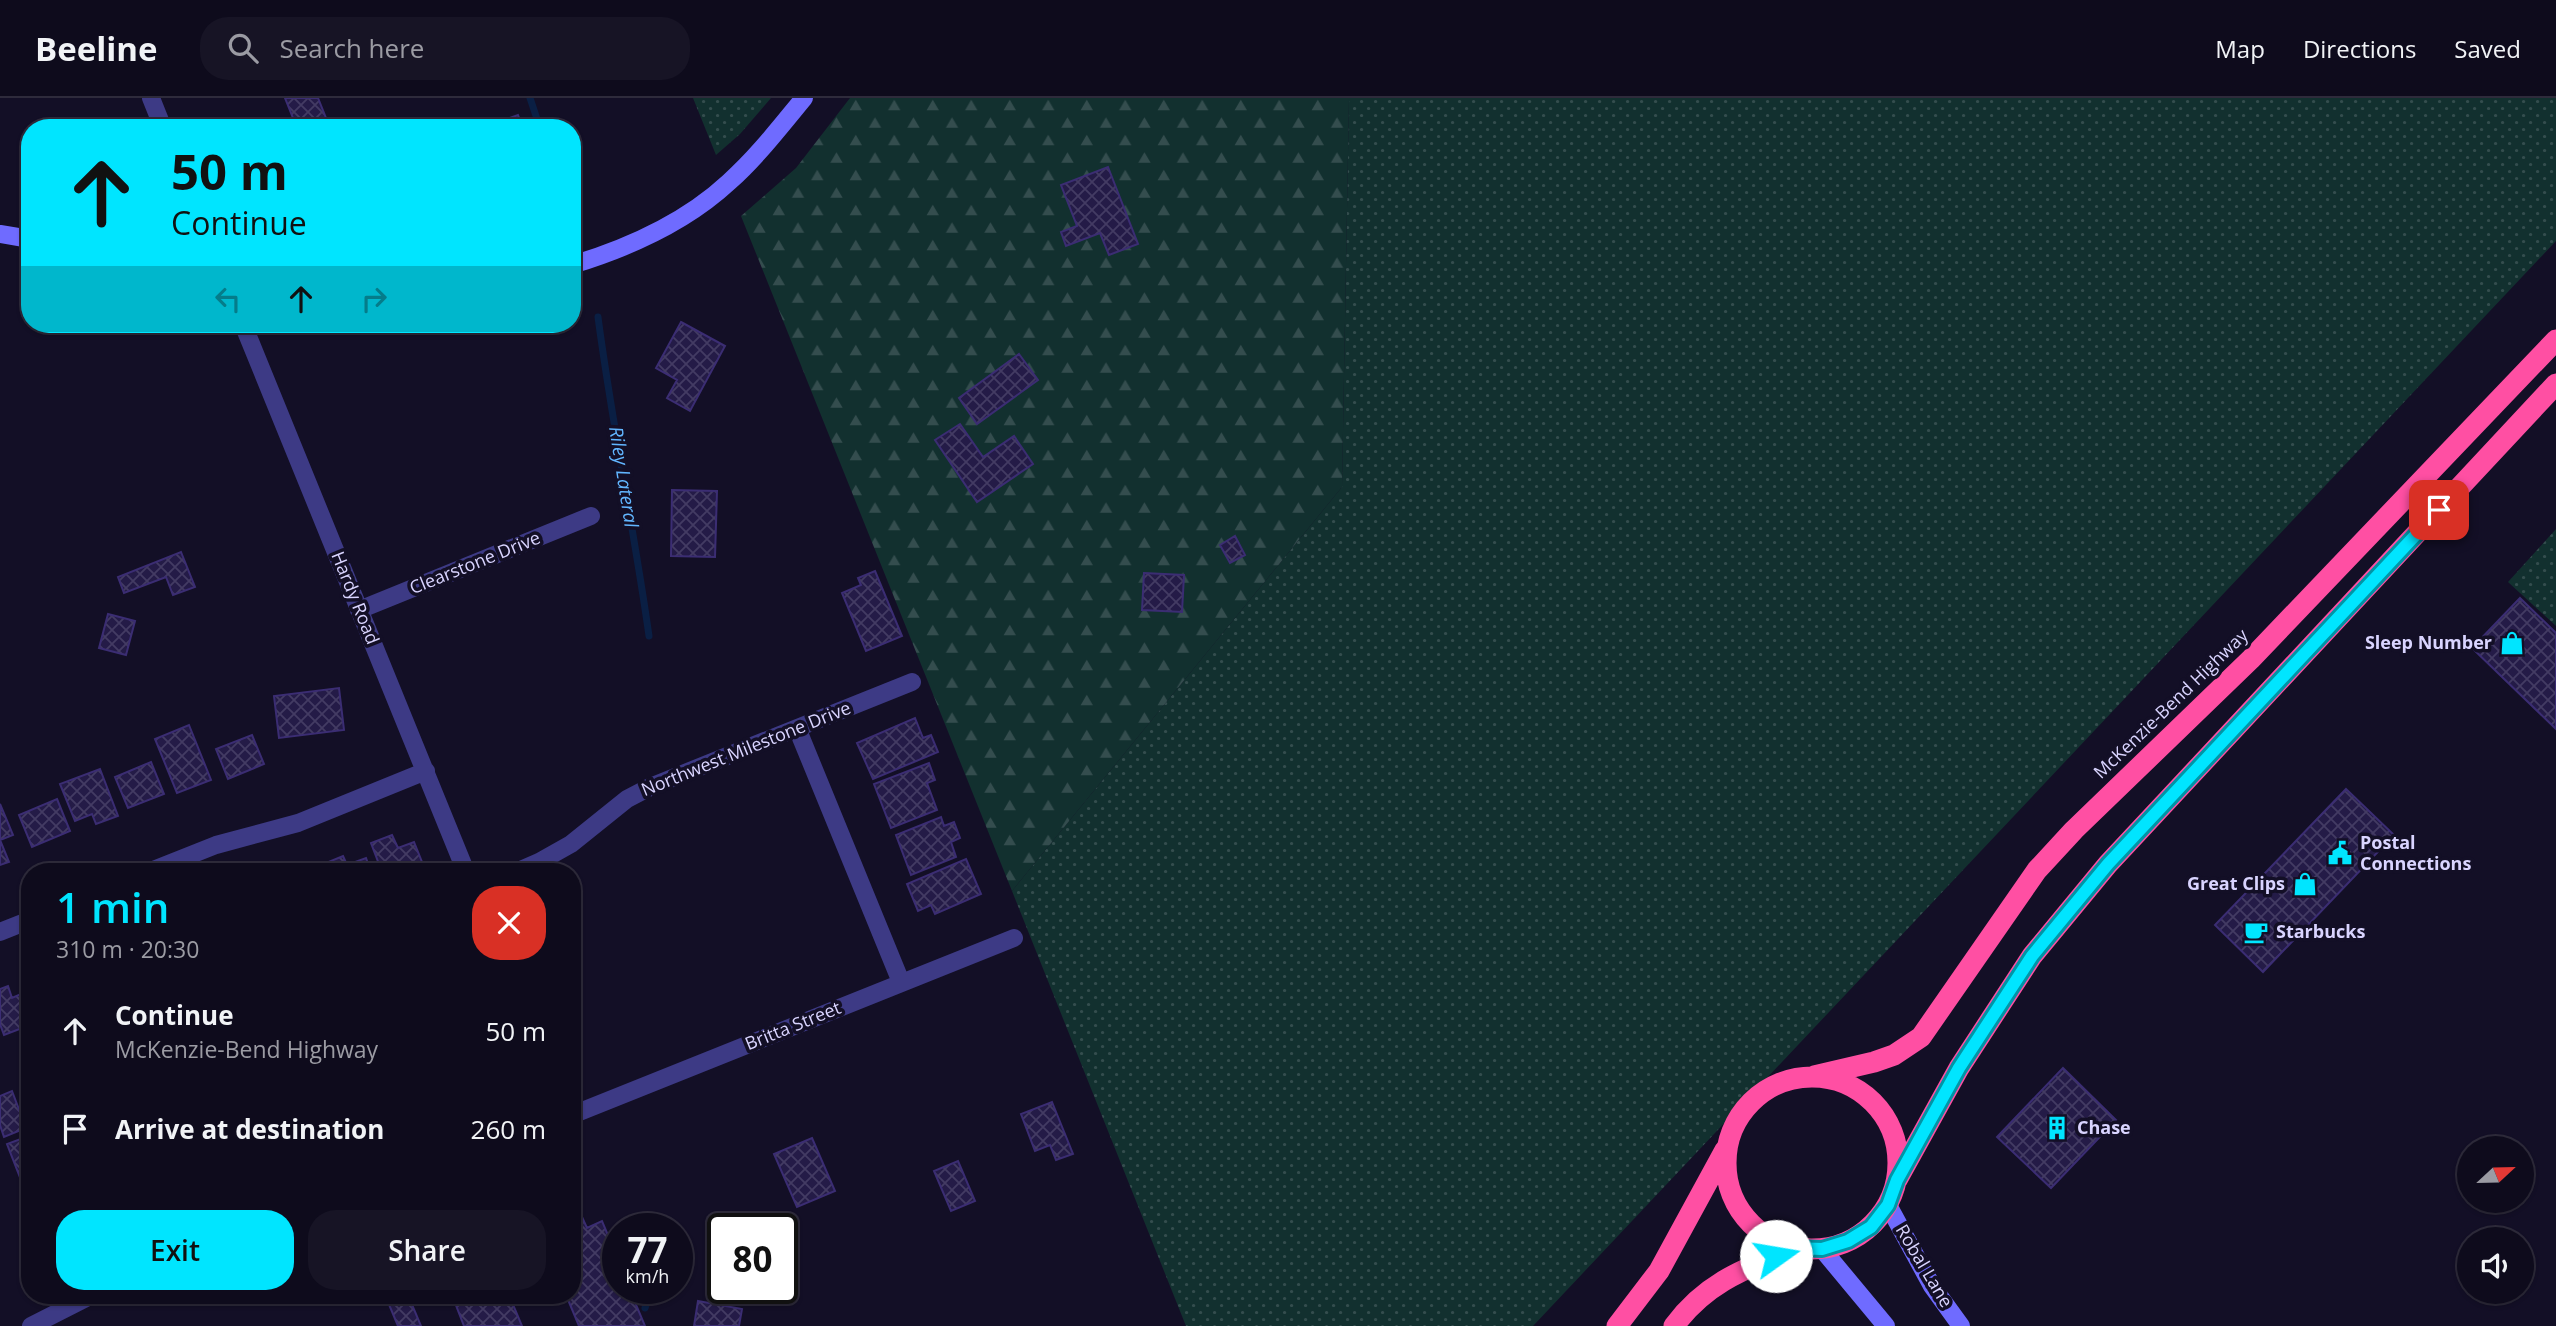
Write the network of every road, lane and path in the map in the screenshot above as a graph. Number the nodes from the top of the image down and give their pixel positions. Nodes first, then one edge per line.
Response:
1 (151, 98) edge
2 (804, 98) edge
3 (159, 119) edge
4 (0, 234) edge
5 (21, 238) edge
6 (581, 262) edge
7 (247, 333) edge
8 (2556, 340) edge
9 (2556, 384) edge
10 (591, 516) dead end
11 (359, 610) junction
12 (912, 682) dead end
13 (797, 729) junction
14 (426, 771) junction
15 (171, 863) edge
16 (462, 863) edge
17 (537, 863) edge
18 (21, 923) edge
19 (0, 932) edge
20 (1014, 938) dead end
21 (901, 982) junction
22 (1814, 1076) junction
23 (581, 1111) edge
24 (1727, 1145) junction
25 (1897, 1180) junction
26 (1888, 1205) junction
27 (1795, 1248) junction
28 (1822, 1249) junction
29 (74, 1304) edge
30 (31, 1326) edge
31 (1617, 1326) edge
32 (1674, 1326) edge
33 (1886, 1326) edge
34 (1961, 1326) edge

1 - 3 street
2 - 6 street
4 - 5 street
7 - 11 street, Hardy Road
8 - 22 highway, McKenzie-Bend Highway
9 - 25 highway
10 - 11 street, Clearstone Drive
11 - 14 street, Hardy Road
12 - 13 street, Northwest Milestone Drive
13 - 17 street, Northwest Milestone Drive
13 - 21 street
14 - 15 street
14 - 16 street, Hardy Road
18 - 19 street
20 - 21 street, Britta Street
21 - 23 street, Britta Street
22 - 24 highway
22 - 25 highway
24 - 27 highway
24 - 31 highway
25 - 26 highway
26 - 28 highway
26 - 34 street, Robal Lane
27 - 28 highway
27 - 32 highway
28 - 33 street
29 - 30 street

